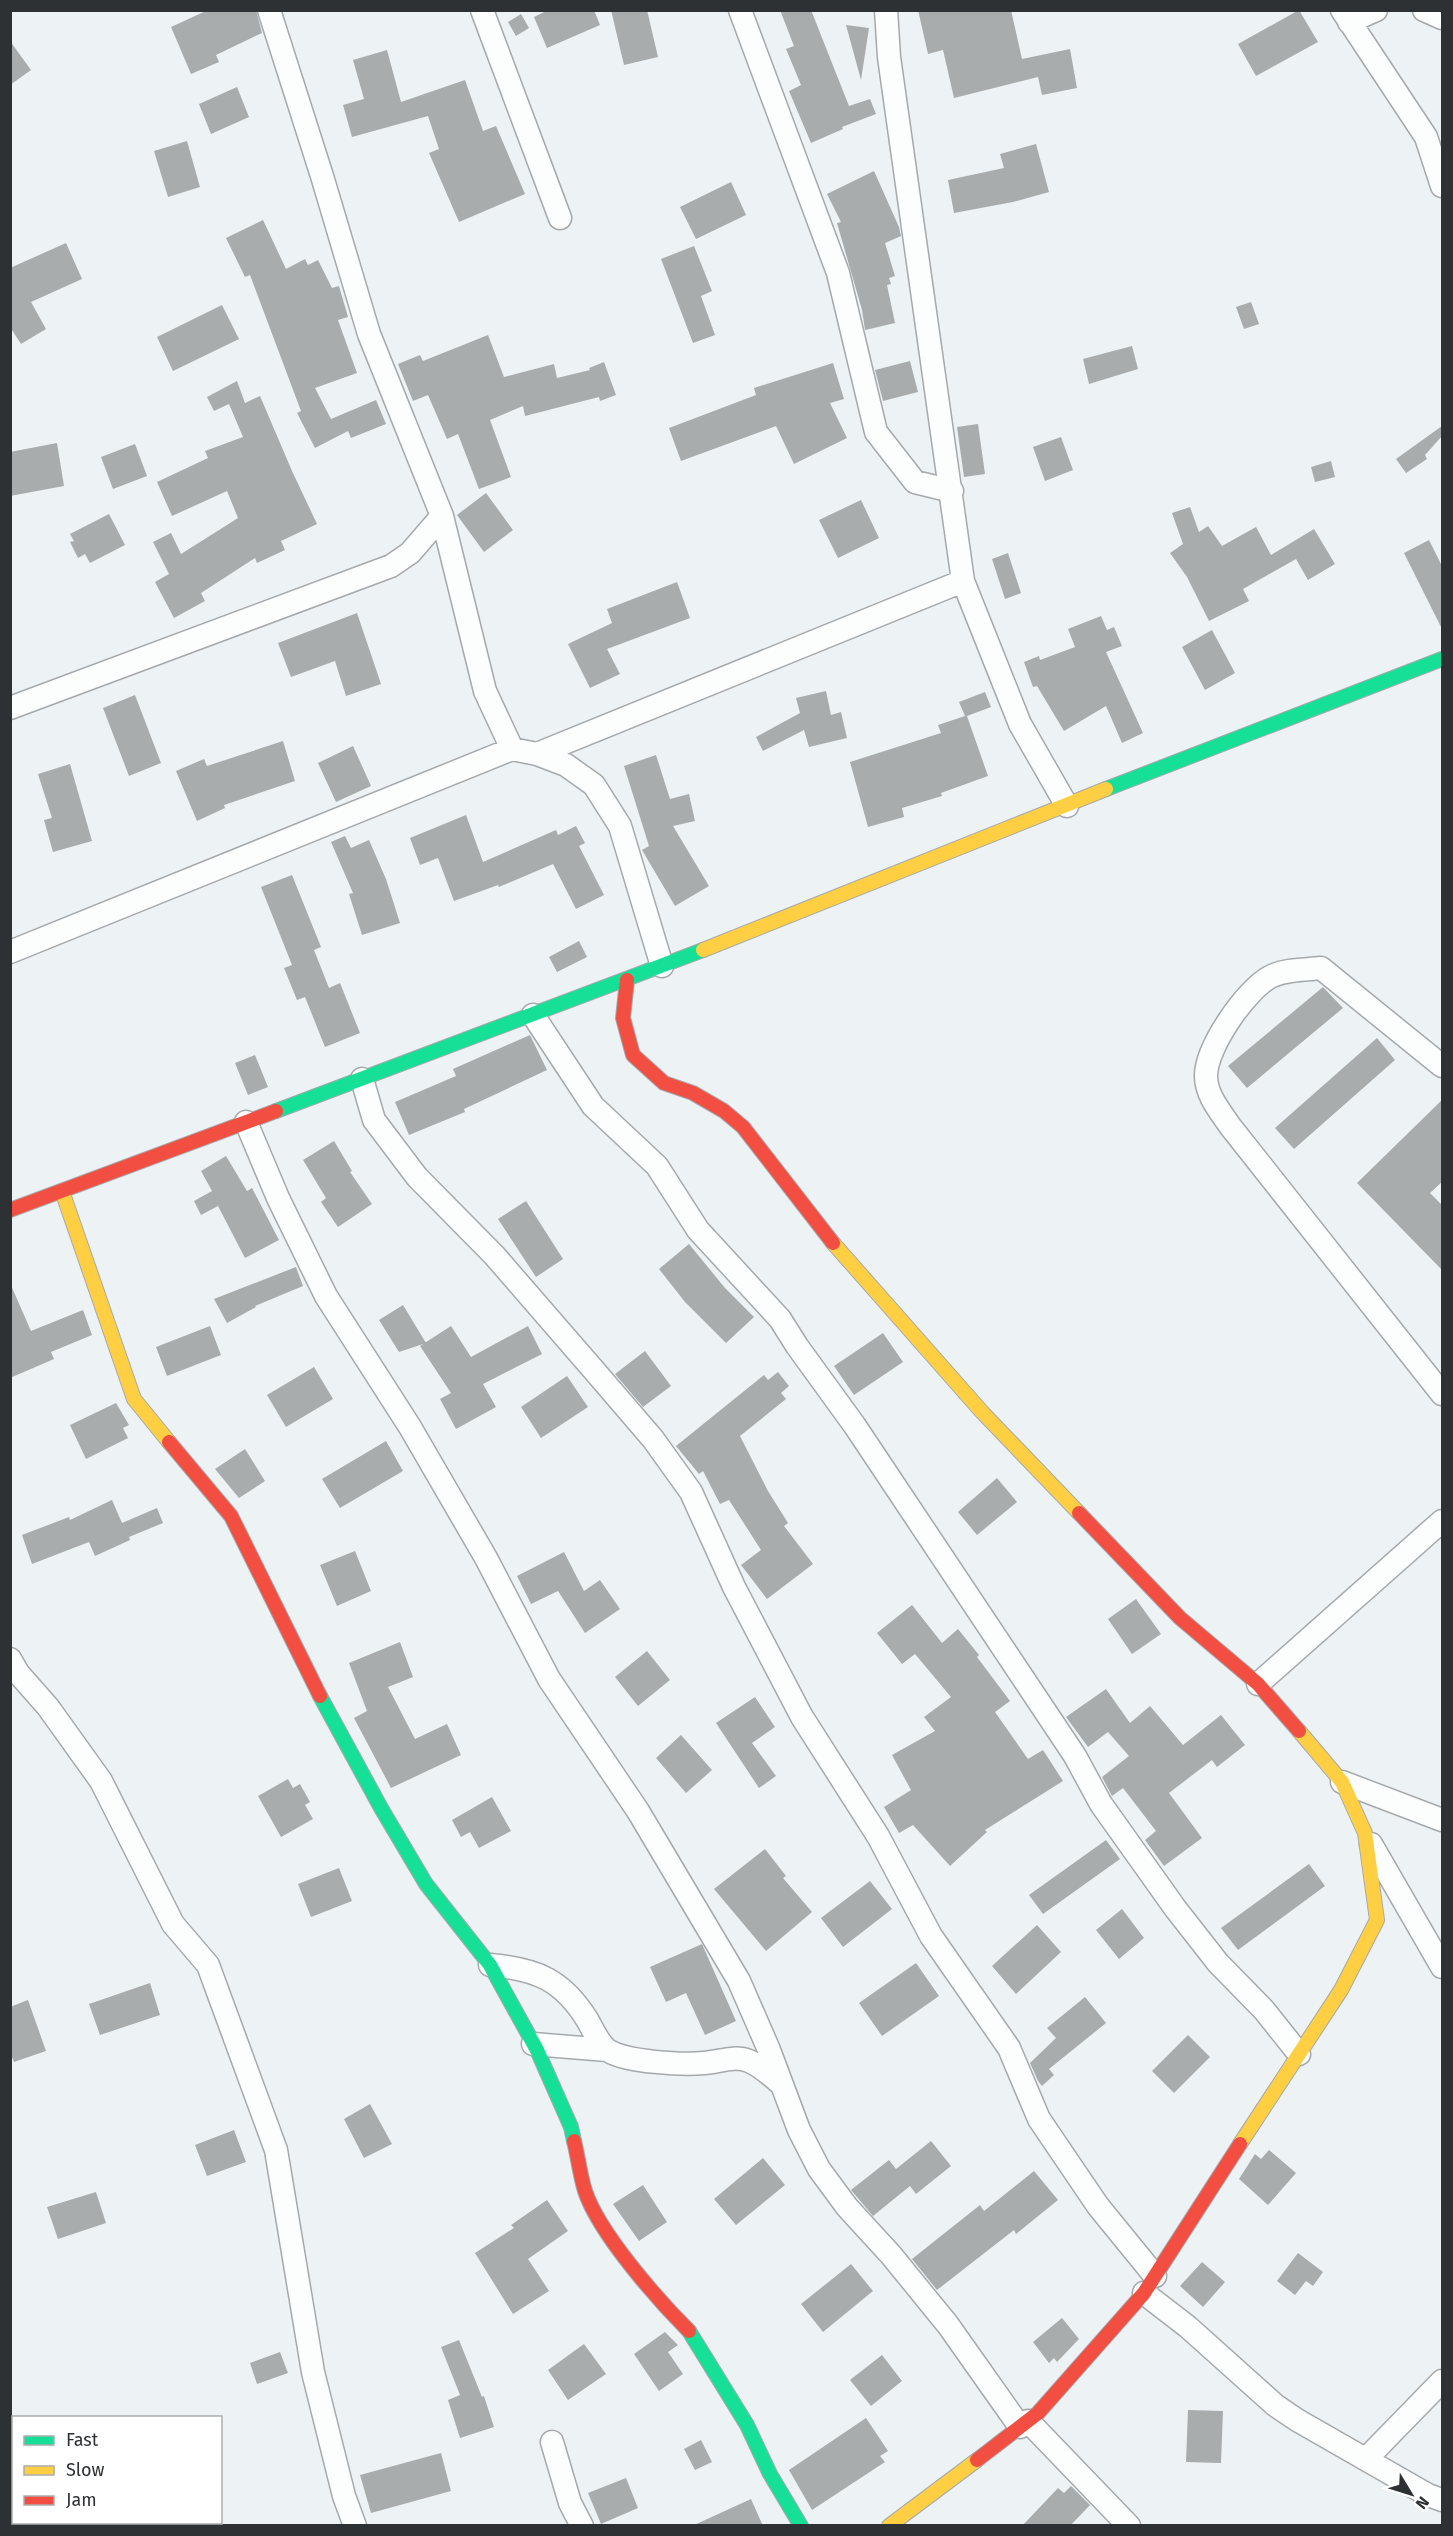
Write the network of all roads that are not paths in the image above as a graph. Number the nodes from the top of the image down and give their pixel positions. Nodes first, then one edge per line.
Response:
1 (269, 10) edge
2 (482, 10) edge
3 (740, 10) edge
4 (886, 10) edge
5 (1376, 10) edge
6 (1424, 10) edge
7 (1345, 16) edge
8 (1443, 18) edge
9 (1443, 186) edge
10 (560, 218) dead end
11 (952, 491) junction
12 (442, 516) junction
13 (410, 553) junction
14 (452, 556) junction
15 (963, 581) junction
16 (1443, 659) edge
17 (10, 708) edge
18 (512, 749) junction
19 (537, 754) junction
20 (1067, 806) junction
21 (10, 952) edge
22 (662, 966) junction
23 (627, 980) junction
24 (533, 1015) junction
25 (1443, 1066) edge
26 (362, 1079) junction
27 (246, 1122) junction
28 (62, 1191) junction
29 (10, 1210) edge
30 (1443, 1394) edge
31 (1443, 1521) edge
32 (10, 1659) edge
33 (1258, 1684) junction
34 (1342, 1782) junction
35 (1443, 1821) edge
36 (1365, 1833) junction
37 (1405, 1904) junction
38 (1377, 1920) junction
39 (490, 1965) junction
40 (1443, 1967) edge
41 (533, 2044) junction
42 (607, 2050) junction
43 (1299, 2054) junction
44 (782, 2085) junction
45 (1150, 2285) junction
46 (1443, 2381) edge
47 (1024, 2424) junction
48 (552, 2442) dead end
49 (1367, 2458) junction
50 (1443, 2500) edge
51 (355, 2526) edge
52 (582, 2526) edge
53 (801, 2526) edge
54 (889, 2526) edge
55 (1129, 2526) edge

1 - 12 street
2 - 10 street
3 - 11 street
4 - 11 street
5 - 7 street
6 - 8 street
7 - 9 street
11 - 15 street
12 - 13 street
12 - 14 street
13 - 14 street
13 - 17 street
14 - 18 street
15 - 19 street
15 - 20 street
16 - 20 street
18 - 19 street
18 - 21 street
19 - 22 street
20 - 22 street
22 - 23 street
23 - 24 street
23 - 33 street
24 - 26 street
24 - 43 street
25 - 30 street
26 - 27 street
26 - 45 street
27 - 28 street
27 - 44 street
28 - 29 street
28 - 39 street
31 - 33 street
32 - 51 street
33 - 34 street
34 - 35 street
34 - 36 street
36 - 37 street
36 - 38 street
37 - 38 street
37 - 40 street
38 - 43 street
39 - 41 street
39 - 42 street
41 - 42 street
41 - 53 street
42 - 44 street
43 - 45 street
44 - 47 street
45 - 47 street
45 - 49 street
46 - 49 street
47 - 54 street
47 - 55 street
48 - 52 street
49 - 50 street

